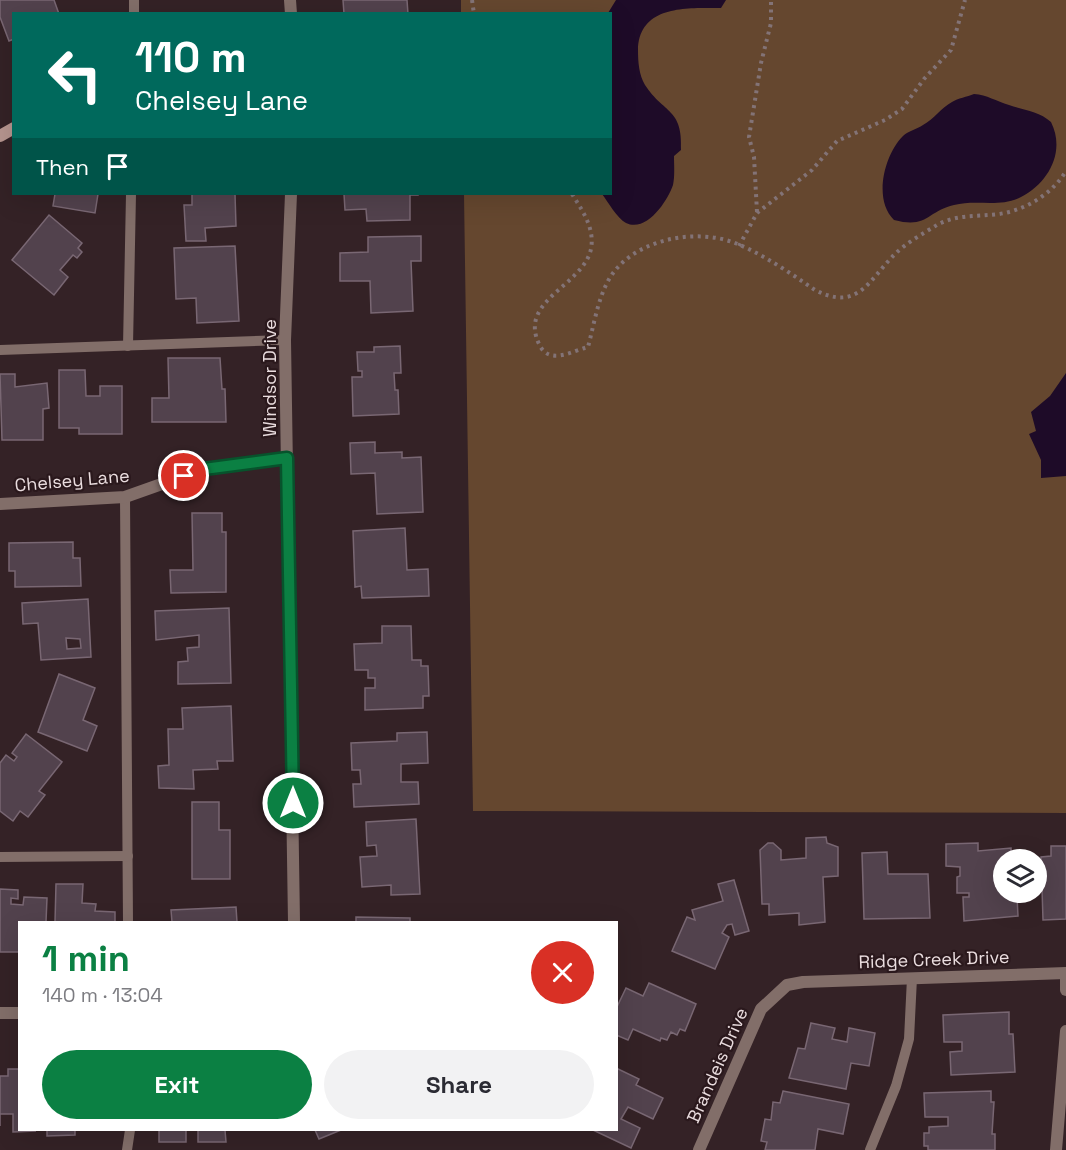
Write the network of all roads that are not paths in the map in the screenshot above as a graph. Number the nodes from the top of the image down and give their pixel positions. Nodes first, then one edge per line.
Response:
1 (131, 195) edge
2 (291, 195) edge
3 (285, 340) junction
4 (128, 346) junction
5 (0, 350) edge
6 (287, 458) junction
7 (125, 497) junction
8 (0, 504) edge
9 (128, 856) junction
10 (0, 857) edge
11 (128, 921) edge
12 (294, 921) edge
13 (1066, 973) edge
14 (912, 978) junction
15 (802, 982) joint
16 (1066, 990) edge
17 (0, 1013) edge
18 (18, 1013) edge
19 (1066, 1031) edge
20 (130, 1131) edge
21 (127, 1150) edge
22 (699, 1150) edge
23 (870, 1150) edge
24 (1056, 1150) edge

1 - 4 lane
2 - 3 street, Windsor Drive
3 - 4 lane
3 - 6 street, Windsor Drive
4 - 5 lane
6 - 7 street, Chelsey Lane
6 - 12 street, Windsor Drive
7 - 8 street, Chelsey Lane
7 - 9 lane
9 - 10 lane
9 - 11 lane
13 - 14 street, Ridge Creek Drive
13 - 16 street
14 - 15 street, Ridge Creek Drive
14 - 23 lane
15 - 22 street, Brandeis Drive
17 - 18 street
19 - 24 street
20 - 21 lane

